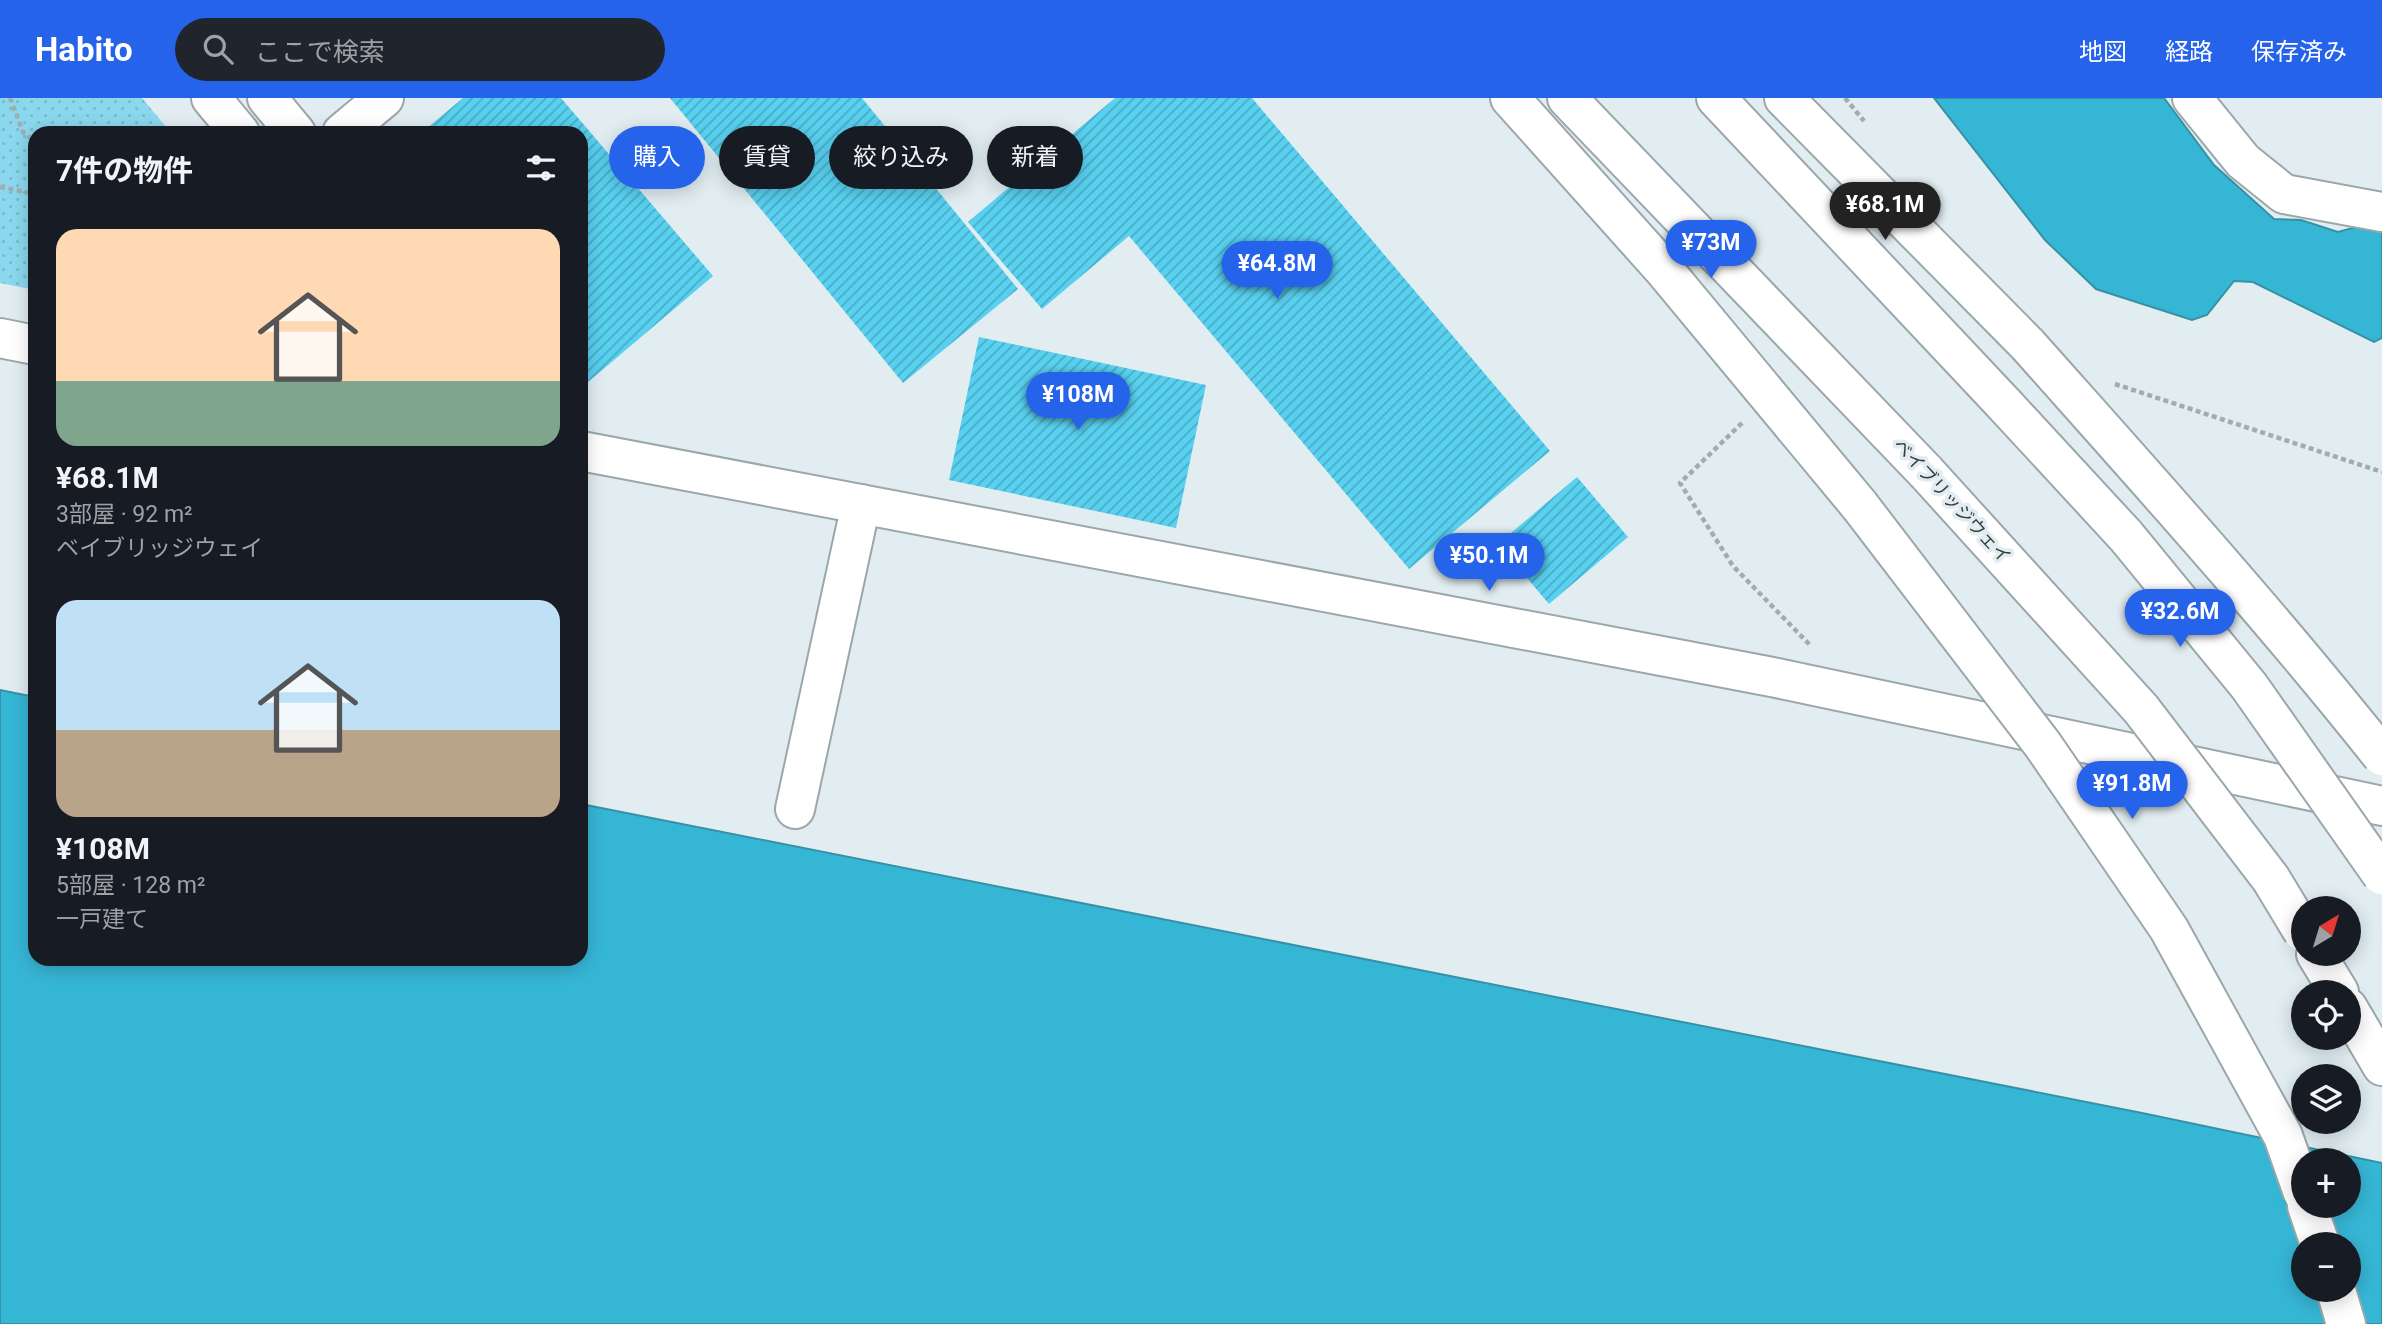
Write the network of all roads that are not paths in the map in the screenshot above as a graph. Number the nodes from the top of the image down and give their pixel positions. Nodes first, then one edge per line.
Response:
1 (211, 98) edge
2 (267, 98) edge
3 (384, 98) edge
4 (1510, 98) edge
5 (1567, 98) edge
6 (1716, 98) edge
7 (1784, 98) edge
8 (2192, 98) edge
9 (234, 126) edge
10 (290, 126) edge
11 (350, 126) edge
12 (2382, 212) edge
13 (0, 338) edge
14 (28, 344) edge
15 (588, 452) edge
16 (861, 504) junction
17 (2382, 756) edge
18 (2382, 806) edge
19 (795, 809) dead end
20 (2382, 875) edge
21 (2291, 912) edge
22 (2361, 1030) edge
23 (2382, 1066) edge
24 (2291, 1159) edge
25 (2340, 1302) edge
26 (2346, 1324) edge

1 - 9 street
2 - 10 street
3 - 11 street
4 - 24 street, bridge
5 - 21 street, ベイブリッジウェイ, bridge
6 - 20 street, bridge
7 - 17 street, bridge
8 - 12 street
13 - 14 street
15 - 16 street
16 - 18 street
16 - 19 street
22 - 23 street
25 - 26 street

